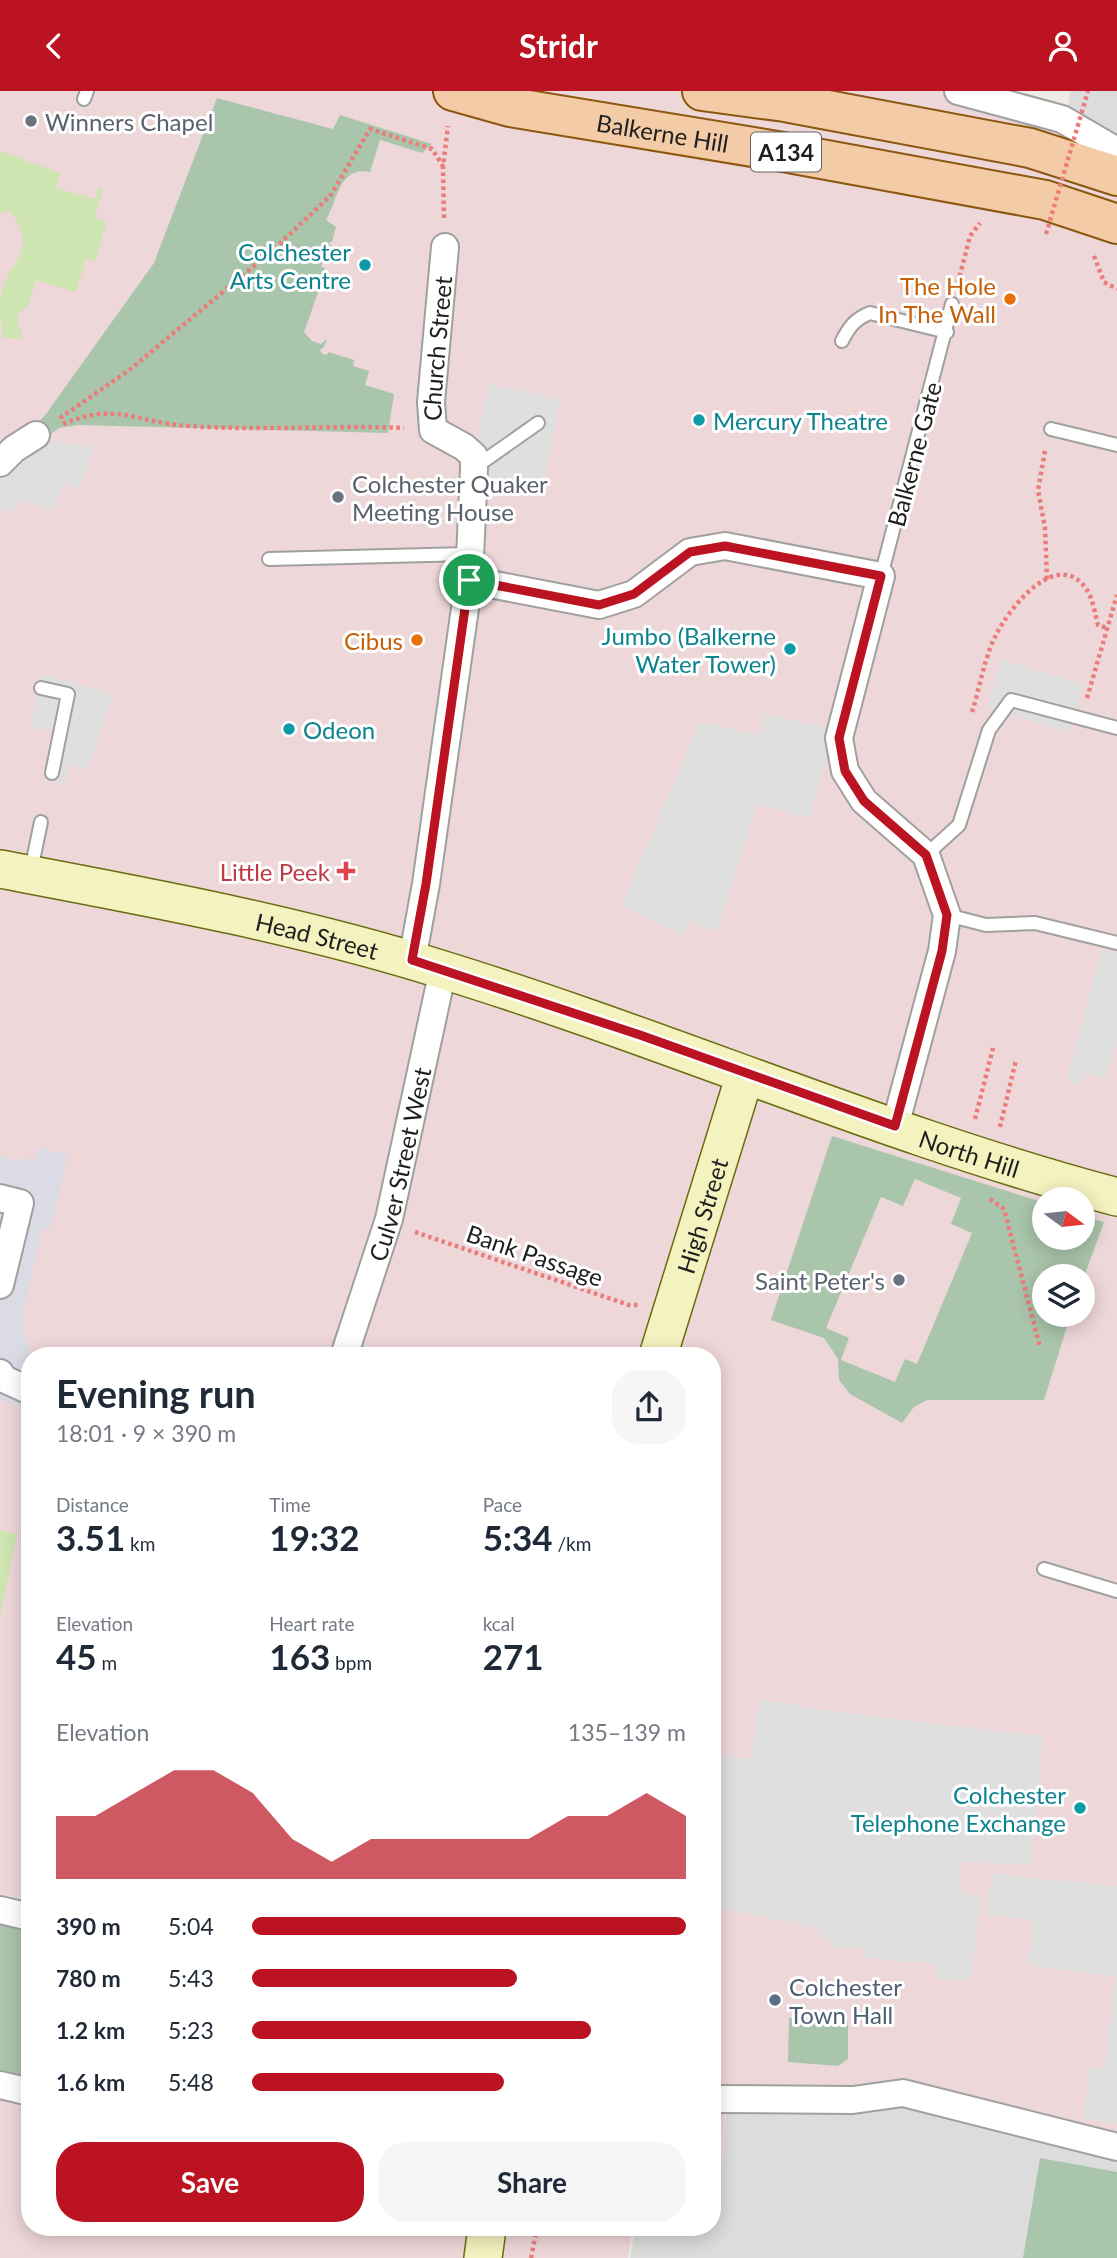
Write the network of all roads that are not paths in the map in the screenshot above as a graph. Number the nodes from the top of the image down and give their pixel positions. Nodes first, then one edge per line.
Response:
1 (453, 91) edge
2 (702, 91) edge
3 (958, 91) edge
4 (1117, 151) edge
5 (1117, 176) edge
6 (1117, 224) edge
7 (445, 247) road end
8 (953, 304) road end
9 (947, 332) junction
10 (842, 341) dead end
11 (538, 423) dead end
12 (1051, 429) road end
13 (36, 435) road end
14 (1117, 445) edge
15 (0, 464) edge
16 (474, 468) junction
17 (269, 558) dead end
18 (468, 567) junction
19 (881, 576) junction
20 (41, 688) dead end
21 (1117, 728) edge
22 (52, 773) dead end
23 (41, 823) dead end
24 (926, 855) junction
25 (15, 872) edge
26 (947, 915) junction
27 (1117, 943) edge
28 (428, 965) junction
29 (745, 1075) junction
30 (895, 1126) junction
31 (0, 1198) edge
32 (1117, 1198) edge
33 (0, 1285) edge
34 (347, 1347) edge
35 (661, 1347) edge
36 (0, 1373) edge
37 (21, 1387) edge
38 (1044, 1569) dead end
39 (1117, 1591) edge
40 (0, 1910) edge
41 (21, 1915) edge
42 (0, 2085) edge
43 (21, 2090) edge
44 (721, 2099) edge
45 (1117, 2147) edge
46 (486, 2236) edge
47 (483, 2258) edge

1 - 6 main road, Balkerne Hill / A134
2 - 5 main road, Balkerne Hill / A134
3 - 4 street
7 - 16 street, Church Street
8 - 9 lane, Balkerne Gate
9 - 10 lane
9 - 19 lane, Balkerne Gate
11 - 16 lane
12 - 14 lane
13 - 15 street
16 - 18 street
17 - 18 lane
18 - 19 street
18 - 28 street
19 - 24 street
20 - 22 lane
21 - 24 lane
23 - 25 lane
24 - 26 street
25 - 28 street, Head Street
26 - 27 lane
26 - 30 street
28 - 29 street, Head Street
28 - 34 street, Culver Street West
29 - 30 street, North Hill
29 - 35 street, High Street
30 - 32 street, North Hill
31 - 33 street
36 - 37 street
38 - 39 lane
40 - 41 street
42 - 43 street
44 - 45 street
46 - 47 street

